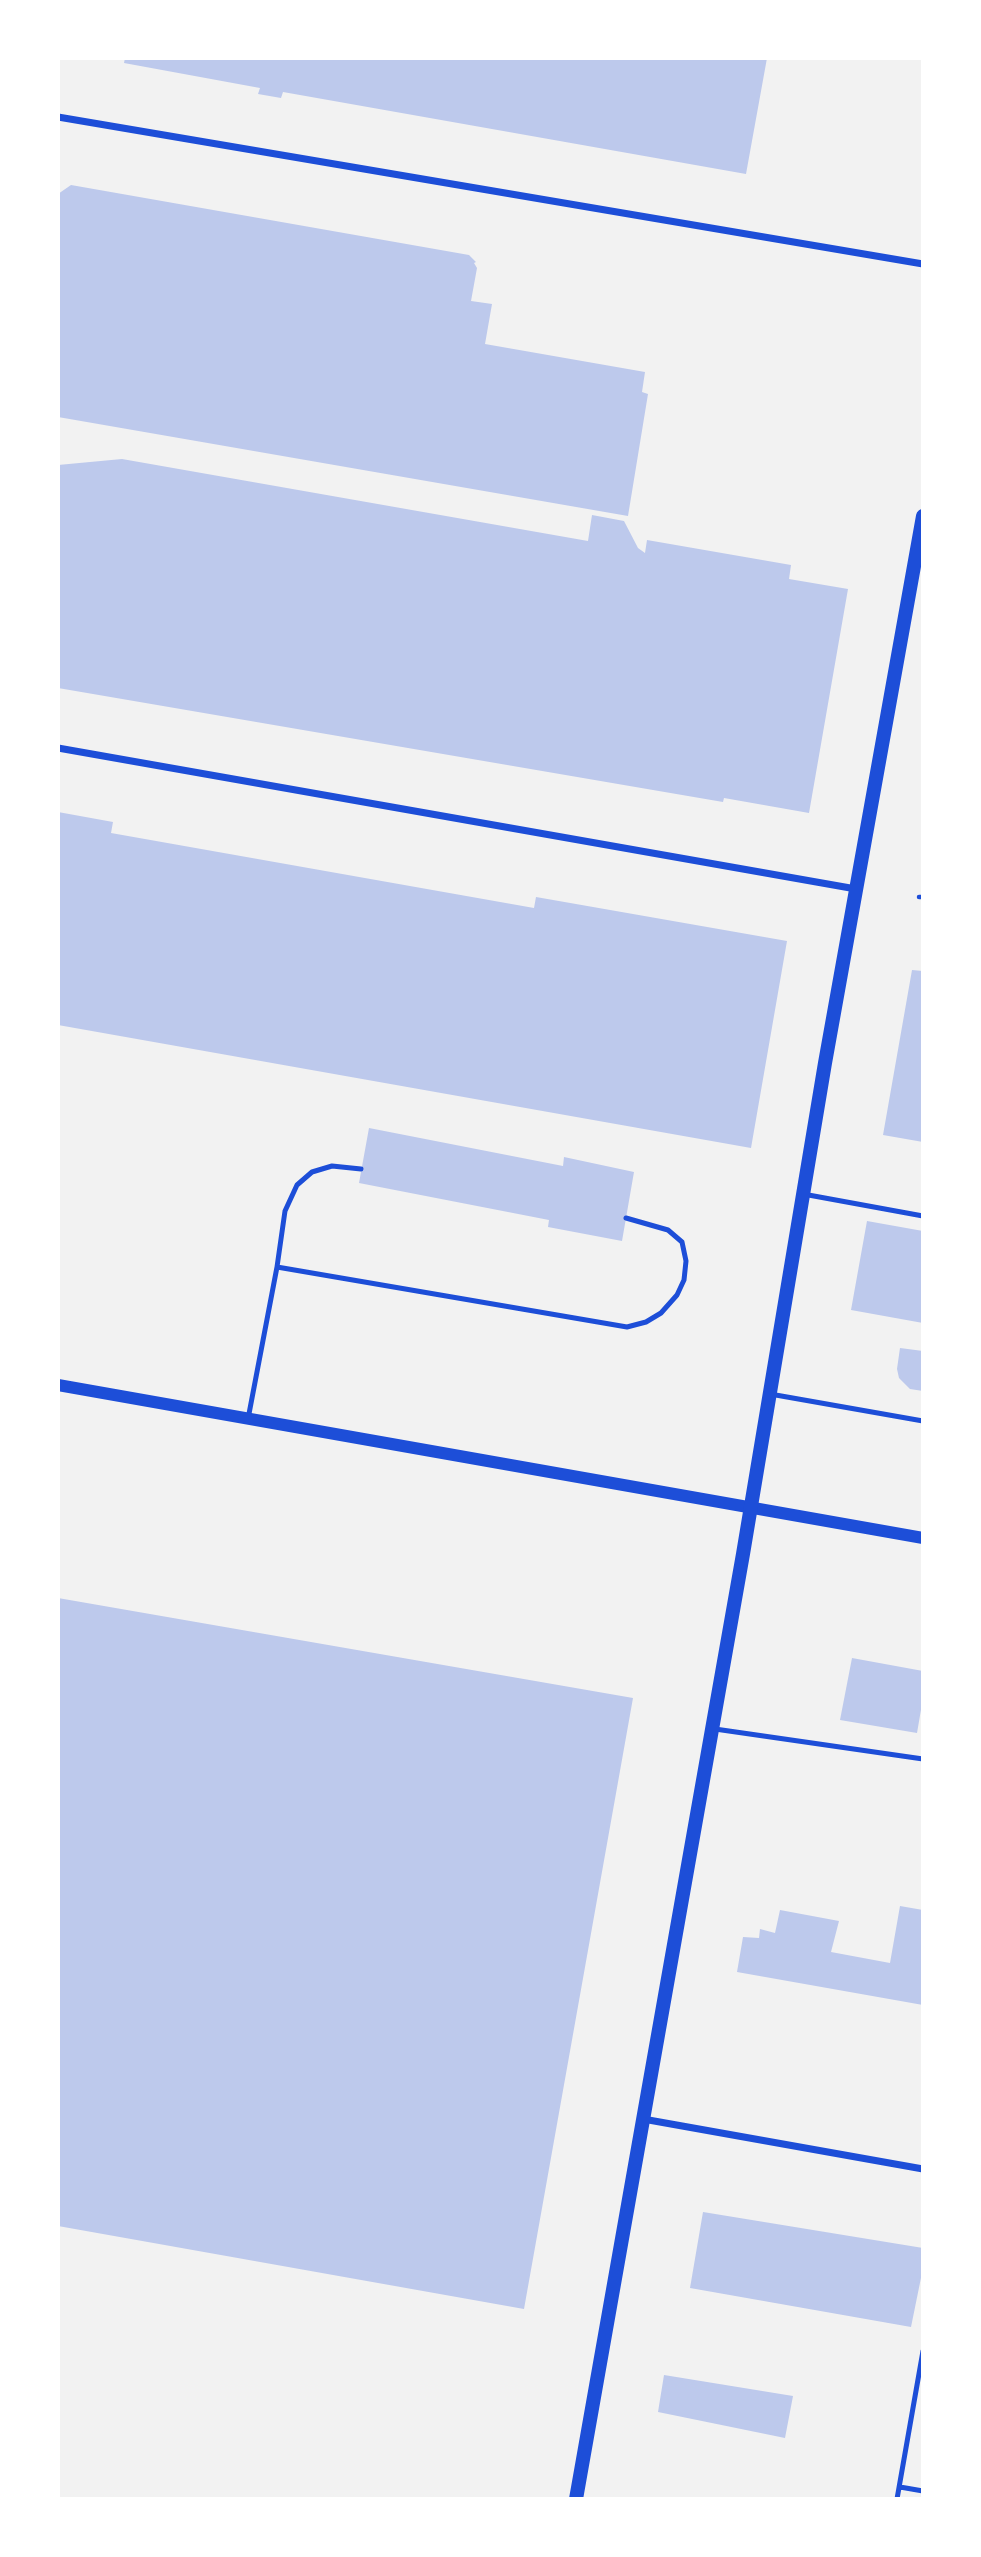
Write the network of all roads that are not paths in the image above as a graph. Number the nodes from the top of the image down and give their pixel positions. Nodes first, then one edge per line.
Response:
1 (58, 117) edge
2 (923, 264) edge
3 (923, 516) edge
4 (917, 583) edge
5 (58, 748) edge
6 (856, 889) junction
7 (361, 1168) dead end
8 (803, 1194) junction
9 (923, 1216) edge
10 (626, 1218) dead end
11 (277, 1267) junction
12 (58, 1385) edge
13 (770, 1394) junction
14 (248, 1419) junction
15 (923, 1421) edge
16 (751, 1508) junction
17 (923, 1538) edge
18 (712, 1729) junction
19 (923, 1759) edge
20 (643, 2119) junction
21 (923, 2169) edge
22 (923, 2351) edge
23 (900, 2487) junction
24 (923, 2491) edge
25 (576, 2499) edge
26 (897, 2499) edge

1 - 2 street
3 - 4 main road
4 - 6 main road
5 - 6 street
6 - 8 main road
7 - 11 lane
8 - 9 lane
8 - 13 main road
10 - 11 lane
11 - 14 lane
12 - 14 street
13 - 15 lane
13 - 16 main road
14 - 16 street
16 - 17 street
16 - 18 main road
18 - 19 lane
18 - 20 main road
20 - 21 street
20 - 25 main road
22 - 23 lane
23 - 24 lane
23 - 26 lane

